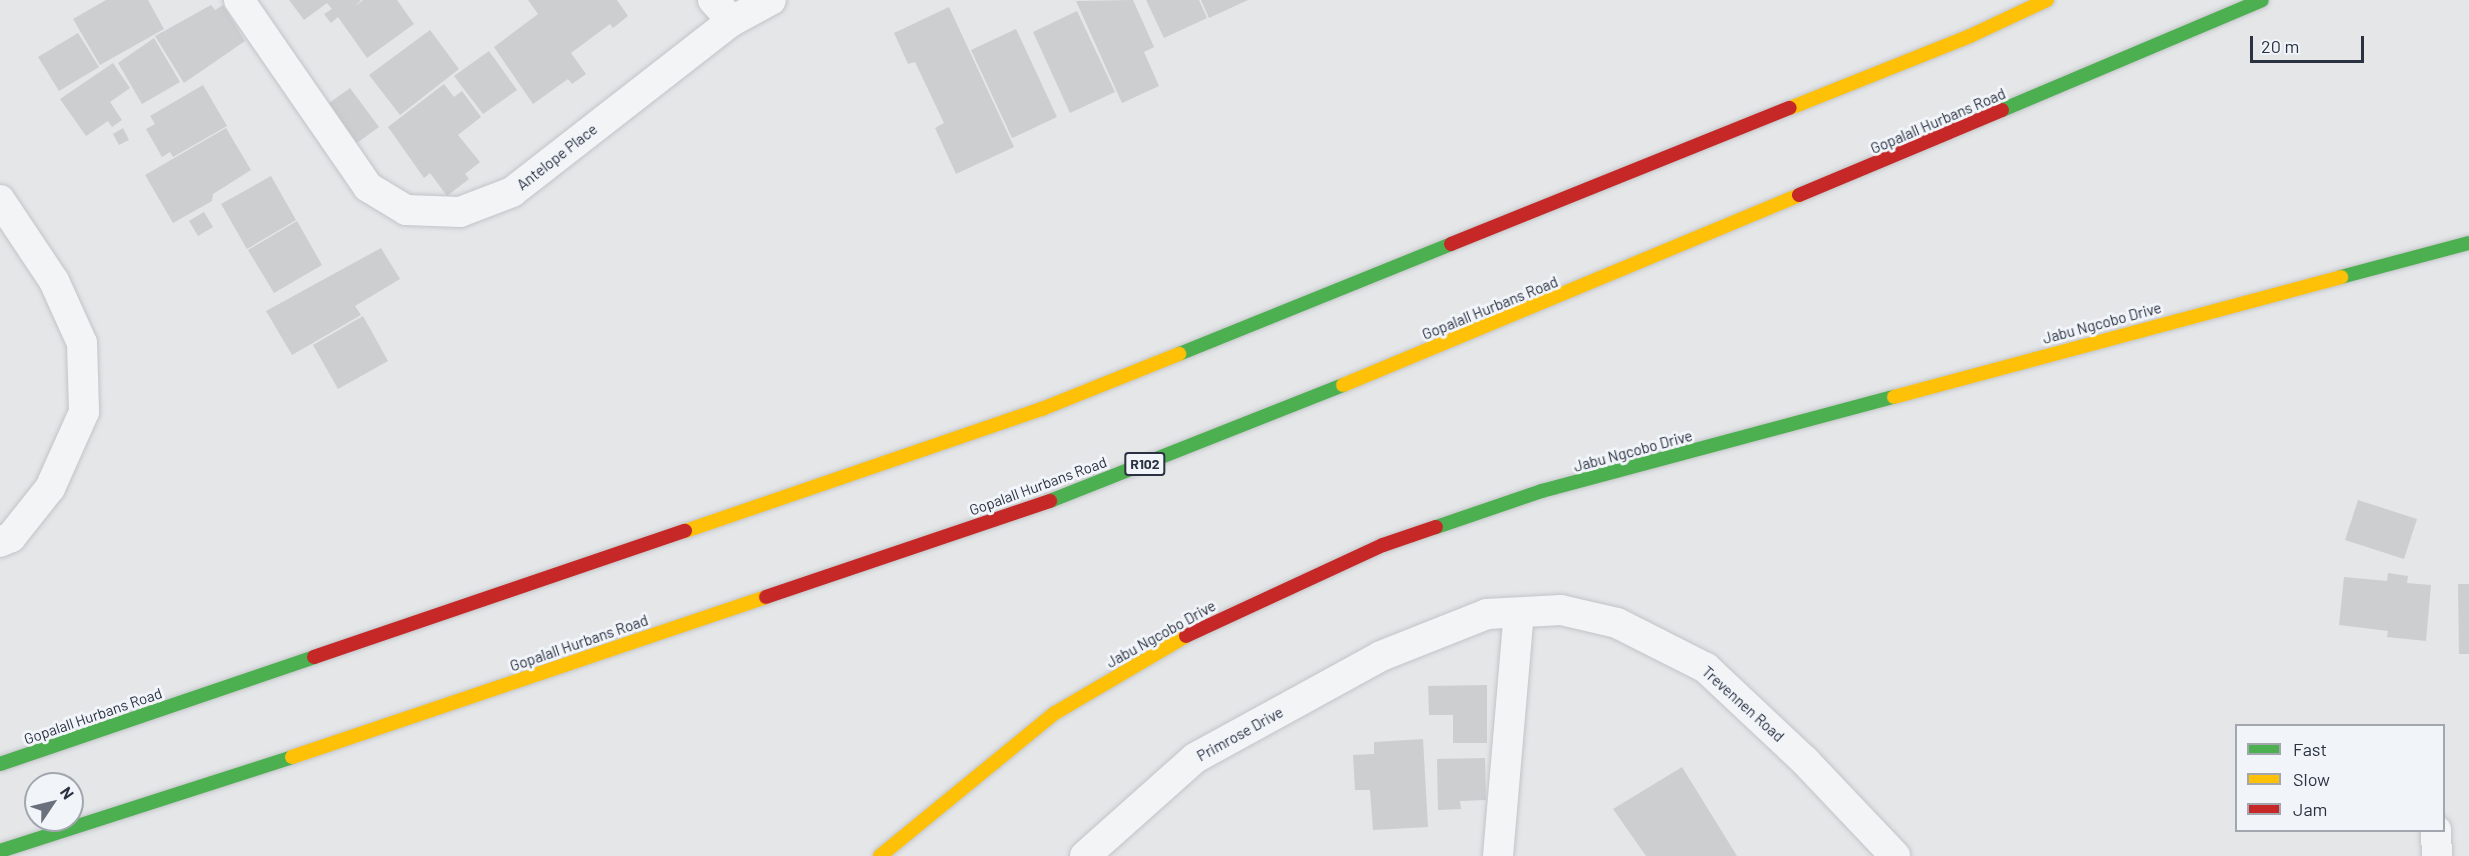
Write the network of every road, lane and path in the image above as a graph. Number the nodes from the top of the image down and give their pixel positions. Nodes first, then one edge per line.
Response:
1 (239, 0) edge
2 (771, 0) edge
3 (2047, 0) edge
4 (2262, 0) edge
5 (722, 10) edge
6 (0, 200) edge
7 (2469, 243) edge
8 (0, 542) edge
9 (1519, 613) junction
10 (1381, 656) joint
11 (0, 764) edge
12 (2436, 832) edge
13 (0, 851) edge
14 (880, 856) edge
15 (1085, 856) edge
16 (1498, 856) edge
17 (1895, 856) edge
18 (2437, 856) edge

1 - 5 street, Antelope Place
2 - 5 street, Antelope Place
3 - 11 main road, Gopalall Hurbans Road
4 - 13 main road, Gopalall Hurbans Road / R102
6 - 8 street
7 - 14 main road, Jabu Ngcobo Drive
9 - 10 street, Trevennen Road
9 - 16 street
9 - 17 street, Trevennen Road
10 - 15 street, Primrose Drive
12 - 18 street

